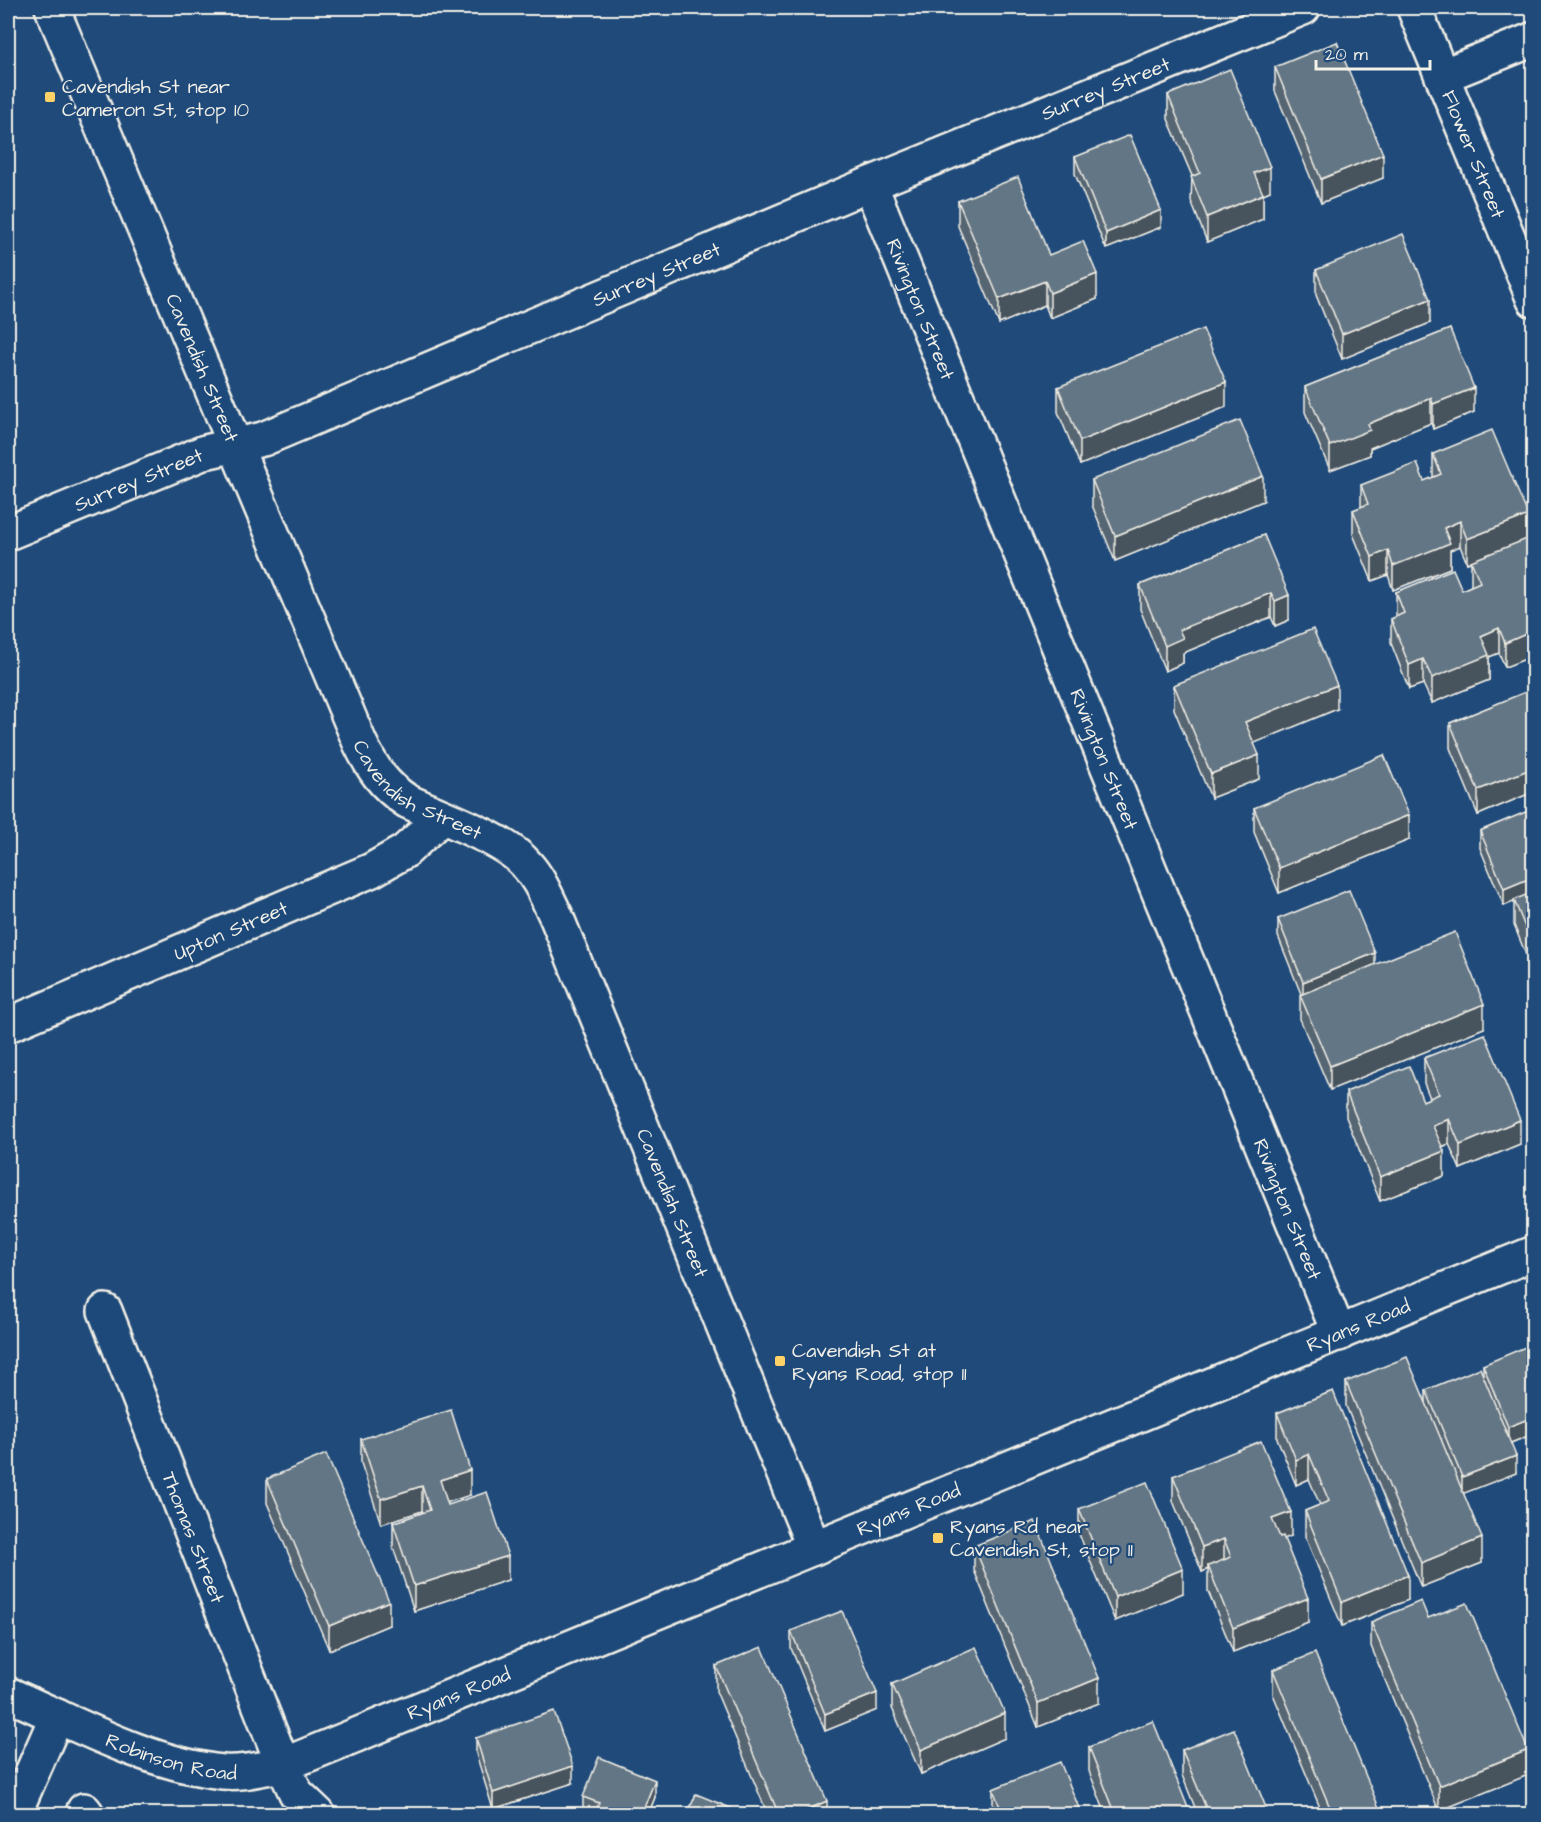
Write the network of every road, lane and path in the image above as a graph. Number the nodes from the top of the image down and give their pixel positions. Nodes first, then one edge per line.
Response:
1 (52, 8) edge
2 (1303, 8) edge
3 (1414, 8) edge
4 (1533, 39) edge
5 (1442, 76) junction
6 (870, 184) junction
7 (1533, 300) edge
8 (234, 445) junction
9 (8, 533) edge
10 (442, 817) junction
11 (8, 1025) edge
12 (1533, 1253) edge
13 (105, 1311) dead end
14 (1339, 1334) junction
15 (814, 1548) junction
16 (8, 1694) edge
17 (57, 1716) junction
18 (283, 1765) junction
19 (14, 1815) edge
20 (318, 1815) edge

1 - 8 street, Cavendish Street
2 - 6 street, Surrey Street
3 - 5 street, Flower Street
4 - 5 street
5 - 7 street, Flower Street
6 - 8 street, Surrey Street
6 - 14 street, Rivington Street
8 - 9 street, Surrey Street
8 - 10 street, Cavendish Street
10 - 11 street, Upton Street
10 - 15 street, Cavendish Street
12 - 14 street, Ryans Road
13 - 18 street, Thomas Street
14 - 15 street, Ryans Road
15 - 18 street, Ryans Road
16 - 17 street, Robinson Road
17 - 18 street, Robinson Road
17 - 19 street
18 - 20 street

